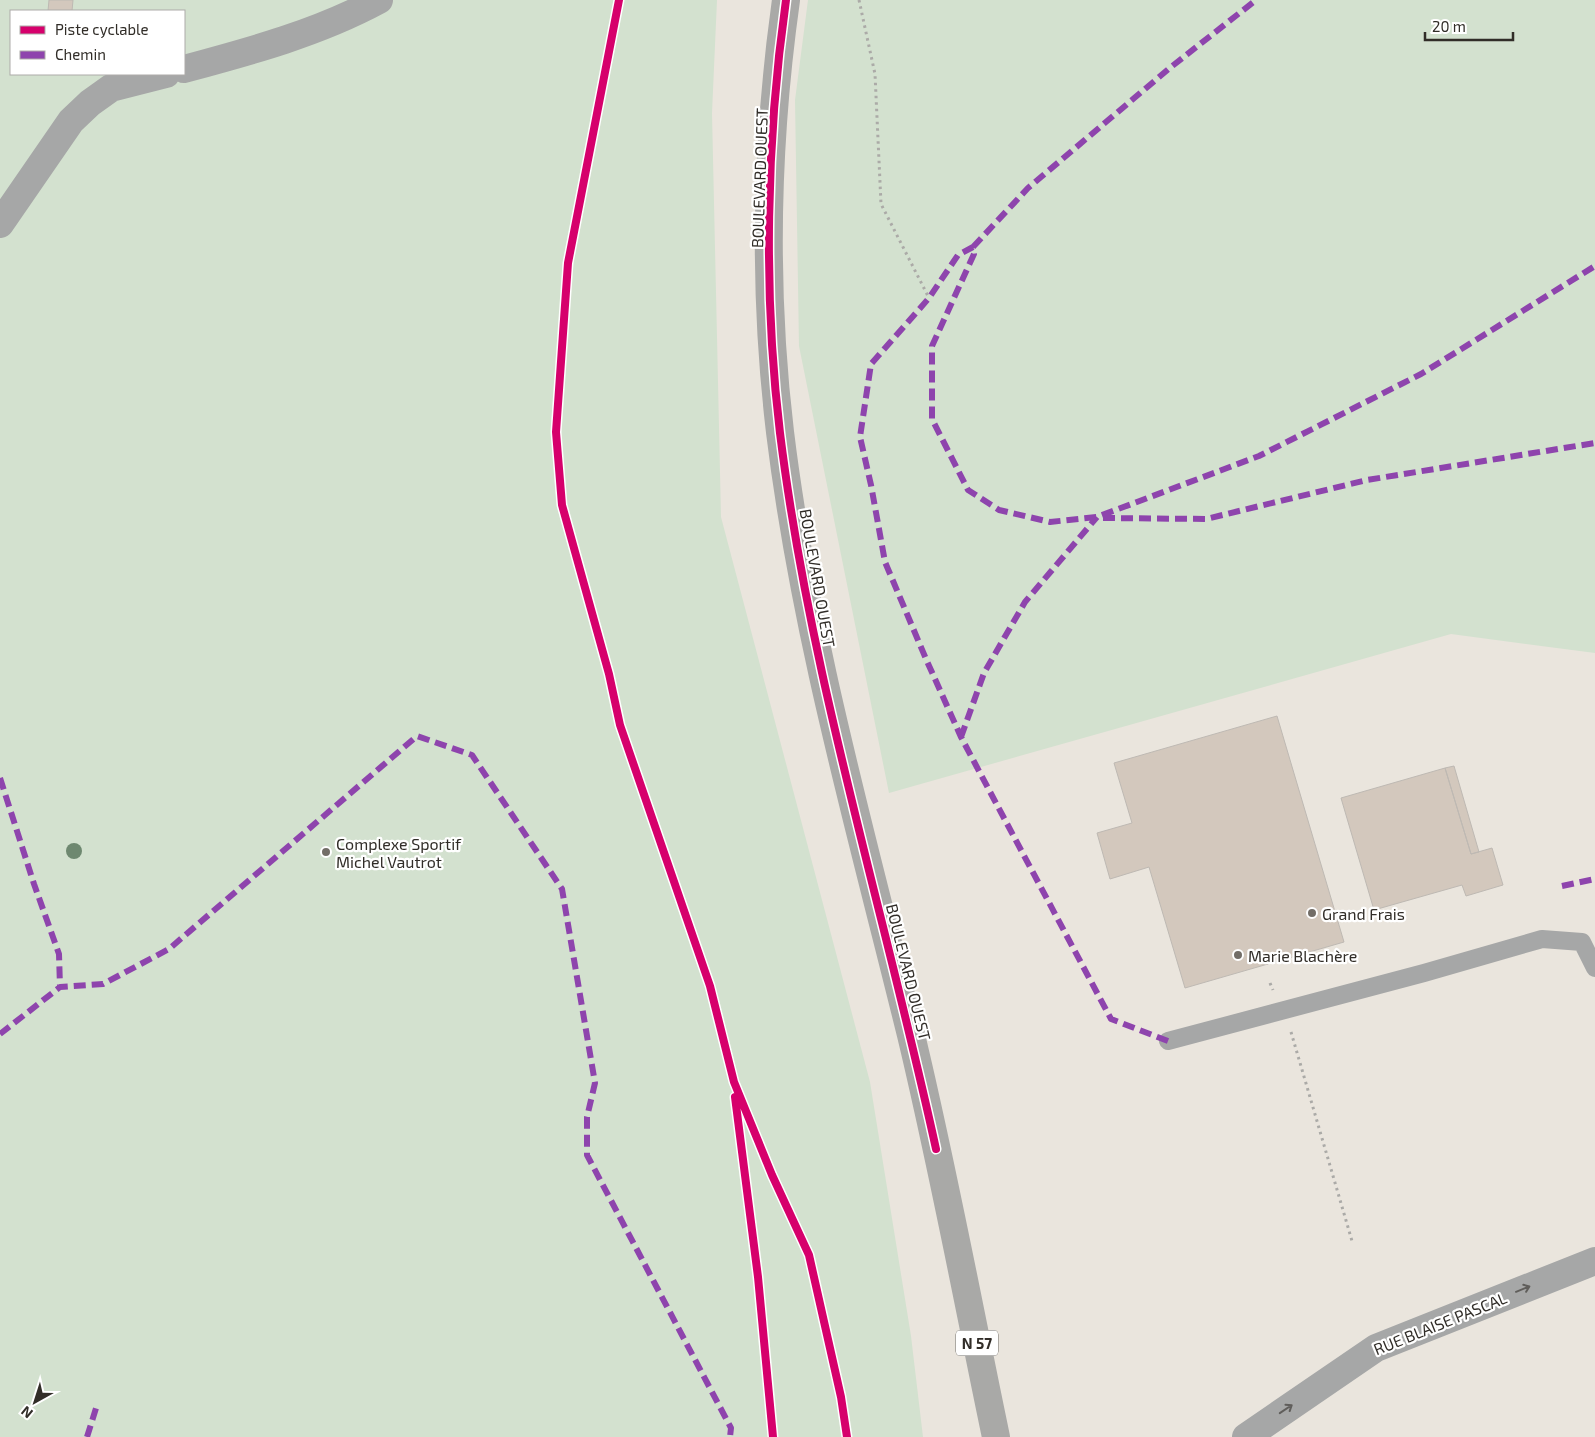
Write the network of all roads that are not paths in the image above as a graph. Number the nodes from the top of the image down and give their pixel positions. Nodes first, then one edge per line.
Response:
1 (379, 0) edge
2 (786, 0) edge
3 (185, 69) edge
4 (162, 75) edge
5 (0, 224) edge
6 (1595, 968) edge
7 (1168, 1041) dead end
8 (957, 1249) junction
9 (1595, 1261) edge
10 (976, 1437) edge
11 (996, 1437) edge
12 (1246, 1437) edge

1 - 3 street
2 - 8 main road, BOULEVARD OUEST / N 57
4 - 5 street
6 - 7 lane
8 - 10 main road, BOULEVARD OUEST / N 57
8 - 11 main road, BOULEVARD OUEST / N 57
12 -> 9 street, RUE BLAISE PASCAL

